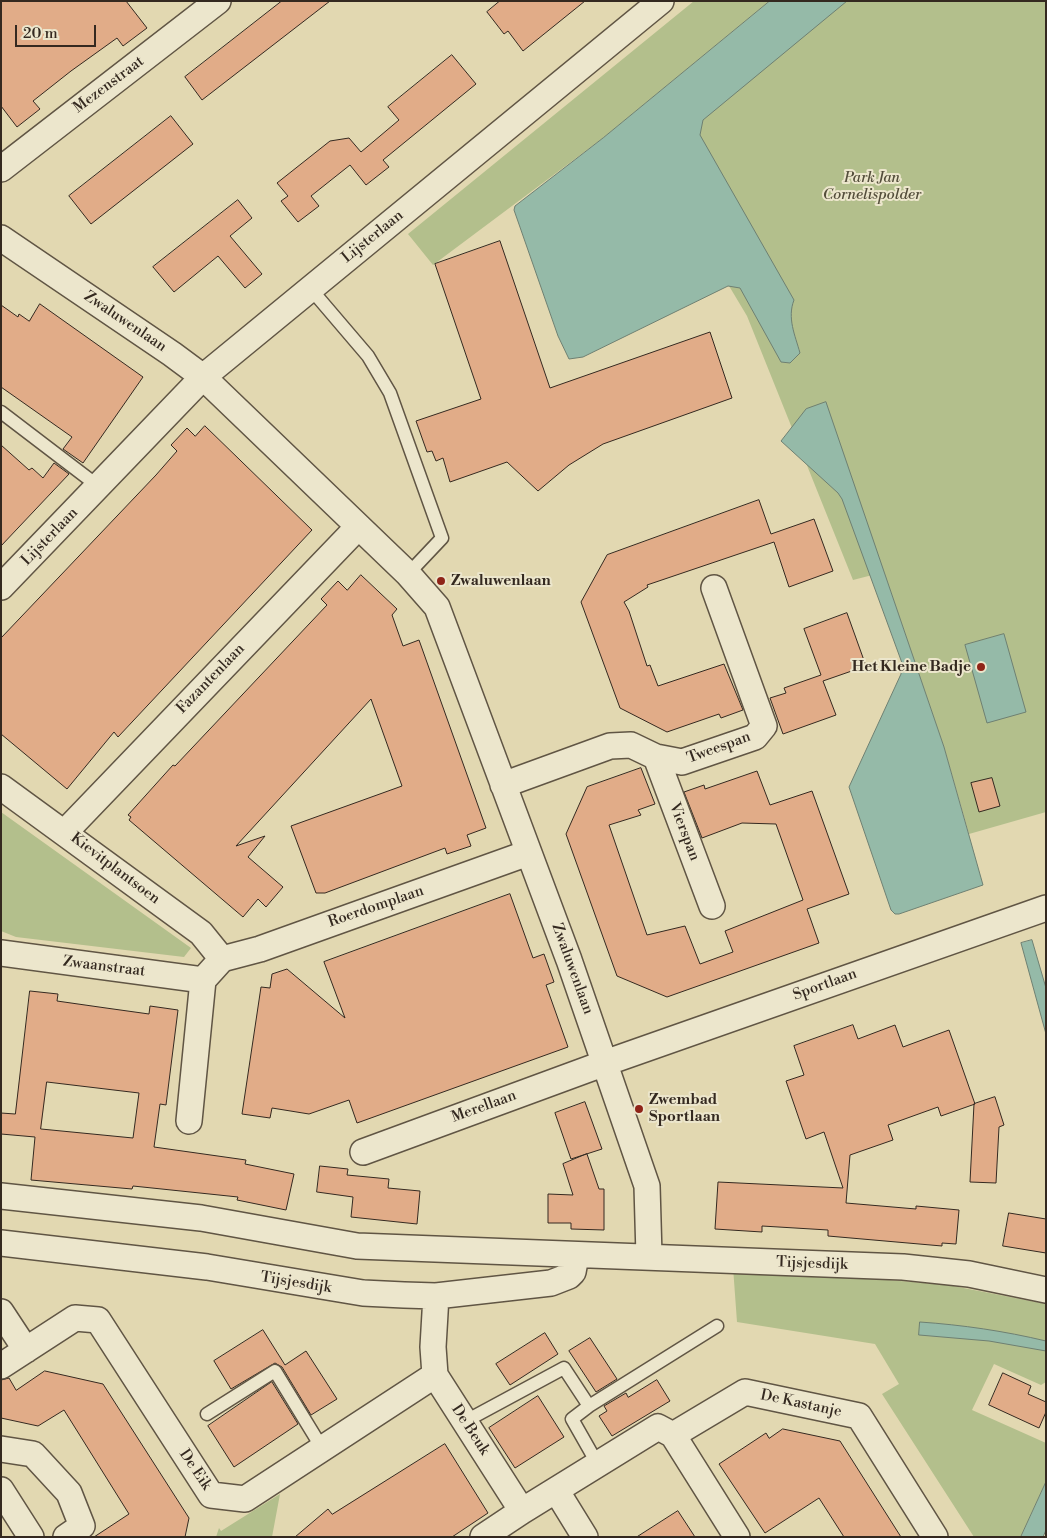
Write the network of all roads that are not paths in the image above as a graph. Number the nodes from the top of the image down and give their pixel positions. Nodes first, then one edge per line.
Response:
1 (218, 1) edge
2 (661, 1) edge
3 (1, 169) edge
4 (1, 238) edge
5 (310, 288) junction
6 (203, 377) junction
7 (1, 412) edge
8 (98, 486) junction
9 (358, 526) junction
10 (408, 574) junction
11 (1, 588) edge
12 (714, 588) dead end
13 (656, 757) junction
14 (503, 785) junction
15 (1, 786) edge
16 (65, 832) junction
17 (528, 853) junction
18 (712, 906) dead end
19 (1046, 908) edge
20 (3, 957) edge
21 (222, 959) junction
22 (203, 980) junction
23 (605, 1063) junction
24 (190, 1121) dead end
25 (363, 1152) dead end
26 (1, 1196) edge
27 (1, 1243) edge
28 (576, 1256) junction
29 (649, 1256) junction
30 (1046, 1290) edge
31 (436, 1296) junction
32 (1, 1312) edge
33 (717, 1326) dead end
34 (26, 1350) junction
35 (1, 1366) edge
36 (435, 1374) junction
37 (589, 1406) junction
38 (207, 1414) dead end
39 (475, 1416) dead end
40 (673, 1435) junction
41 (322, 1448) junction
42 (1, 1449) edge
43 (597, 1463) junction
44 (1, 1490) edge
45 (556, 1490) junction
46 (522, 1511) junction
47 (31, 1537) edge
48 (66, 1537) edge
49 (483, 1537) edge
50 (585, 1537) edge
51 (737, 1537) edge
52 (935, 1537) edge

1 - 3 street, Mezenstraat
2 - 5 street, Lijsterlaan
4 - 6 street, Zwaluwenlaan
5 - 6 street, Lijsterlaan
5 - 10 lane
6 - 8 street, Lijsterlaan
6 - 9 street, Zwaluwenlaan
7 - 8 lane
8 - 11 street, Lijsterlaan
9 - 10 street, Zwaluwenlaan
9 - 16 street, Fazantenlaan
10 - 14 street, Zwaluwenlaan
12 - 13 street, Tweespan
13 - 14 street, Tweespan
13 - 18 street, Vierspan
14 - 17 street, Zwaluwenlaan
15 - 16 street, Kievitplantsoen
16 - 21 street, Kievitplantsoen
17 - 21 street, Roerdomplaan
17 - 23 street, Zwaluwenlaan
19 - 23 street, Sportlaan
20 - 22 street, Zwaanstraat
21 - 22 street
22 - 24 street
23 - 25 street, Merellaan
23 - 29 street, Zwaluwenlaan
26 - 28 street, Tijsjesdijk
27 - 31 street, Tijsjesdijk
28 - 29 street, Tijsjesdijk
28 - 31 street, Tijsjesdijk
29 - 30 street, Tijsjesdijk
31 - 36 street, De Beuk
32 - 34 street
33 - 37 lane
34 - 35 street, De Eik
34 - 41 street, De Eik
36 - 41 street, De Eik
36 - 46 street, De Beuk
37 - 39 lane
37 - 43 lane
38 - 41 lane
40 - 43 street
40 - 51 street
40 - 52 street, De Kastanje
42 - 48 street
43 - 45 street
44 - 47 street
45 - 46 street
45 - 50 street
46 - 49 street

